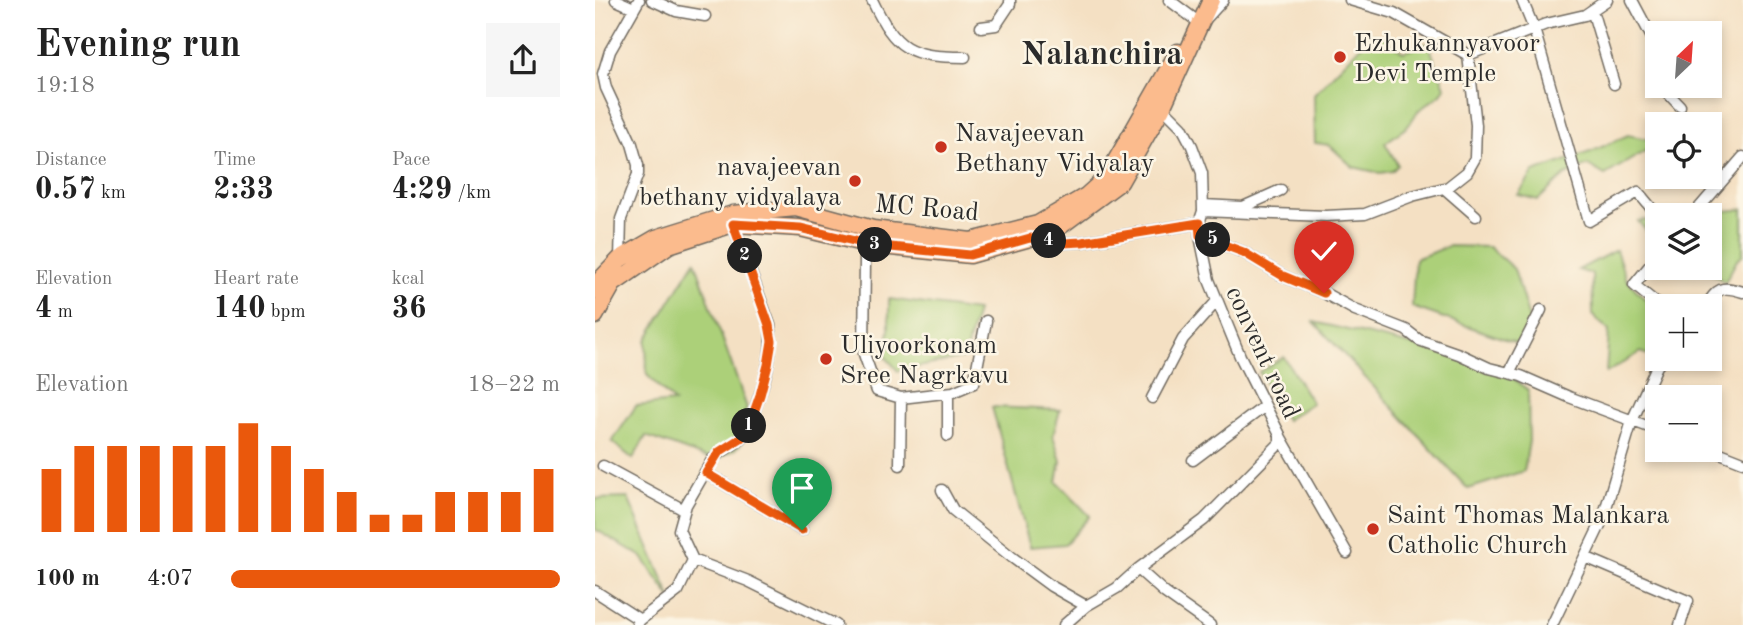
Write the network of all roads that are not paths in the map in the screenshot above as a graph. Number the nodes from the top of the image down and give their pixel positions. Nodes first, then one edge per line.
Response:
1 (615, 0) edge
2 (652, 0) edge
3 (872, 0) edge
4 (1010, 0) edge
5 (1169, 0) edge
6 (1200, 0) edge
7 (1211, 0) edge
8 (1223, 0) edge
9 (1350, 0) edge
10 (1522, 0) edge
11 (1607, 0) edge
12 (1632, 0) edge
13 (637, 4) edge
14 (1592, 10) junction
15 (705, 16) dead end
16 (1198, 22) junction
17 (1645, 24) edge
18 (981, 27) dead end
19 (1534, 29) junction
20 (1468, 55) junction
21 (965, 57) dead end
22 (1613, 84) dead end
23 (1672, 98) edge
24 (1157, 102) junction
25 (1680, 106) dead end
26 (1743, 157) edge
27 (1446, 187) junction
28 (1281, 190) dead end
29 (1647, 203) edge
30 (1703, 203) edge
31 (1203, 208) junction
32 (1476, 216) dead end
33 (1199, 223) junction
34 (733, 224) junction
35 (1200, 236) junction
36 (1030, 238) junction
37 (871, 245) junction
38 (620, 259) junction
39 (1645, 271) edge
40 (595, 290) edge
41 (1743, 292) edge
42 (1645, 294) edge
43 (1714, 294) edge
44 (1217, 300) junction
45 (1541, 310) dead end
46 (595, 316) edge
47 (986, 321) dead end
48 (1655, 371) edge
49 (1509, 373) junction
50 (949, 393) junction
51 (901, 398) junction
52 (1151, 398) dead end
53 (1265, 406) junction
54 (1632, 421) junction
55 (1645, 426) edge
56 (1280, 435) junction
57 (948, 436) dead end
58 (1722, 454) edge
59 (1193, 460) dead end
60 (1743, 462) edge
61 (900, 465) dead end
62 (603, 466) dead end
63 (706, 473) junction
64 (941, 491) dead end
65 (684, 510) junction
66 (802, 530) dead end
67 (1347, 553) dead end
68 (1585, 557) junction
69 (693, 560) junction
70 (1138, 569) junction
71 (595, 591) edge
72 (1086, 606) junction
73 (639, 622) edge
74 (836, 625) edge
75 (1064, 625) edge
76 (1210, 625) edge
77 (1552, 625) edge
78 (1680, 625) edge

1 - 13 street
2 - 15 street
3 - 21 street
4 - 18 street
5 - 16 street
6 - 16 main road, MC Road
7 - 16 main road, MC Road
8 - 16 street
9 - 20 street
10 - 19 street
11 - 14 street
12 - 17 street
13 - 38 street
14 - 19 street
14 - 22 street
16 - 24 main road, MC Road
19 - 20 street
19 - 29 street
20 - 27 street
23 - 25 street
24 - 31 street, convent road
24 - 36 main road, MC Road
24 - 38 main road, MC Road
26 - 30 street
27 - 31 street
27 - 32 street
28 - 31 street
31 - 33 street, convent road
33 - 35 street, convent road
33 - 36 street
34 - 37 main road, MC Road
34 - 46 main road, MC Road
34 - 63 street
35 - 44 street, convent road
35 - 49 street
36 - 37 main road, MC Road
37 - 51 street
38 - 40 main road, MC Road
39 - 42 street
41 - 43 street
44 - 52 street
44 - 53 street, convent road
45 - 49 street
47 - 50 street
48 - 54 street
49 - 54 street
50 - 51 street
50 - 57 street
51 - 61 street
53 - 56 street, convent road
53 - 59 street
54 - 55 street
54 - 68 street
56 - 67 street
56 - 70 street, convent road
58 - 60 street
62 - 65 street
63 - 65 street
63 - 66 street
64 - 72 street
65 - 69 street
68 - 77 street
68 - 78 street
69 - 73 street
69 - 74 street
70 - 72 street, convent road
70 - 76 street
71 - 73 street
72 - 75 street, convent road

